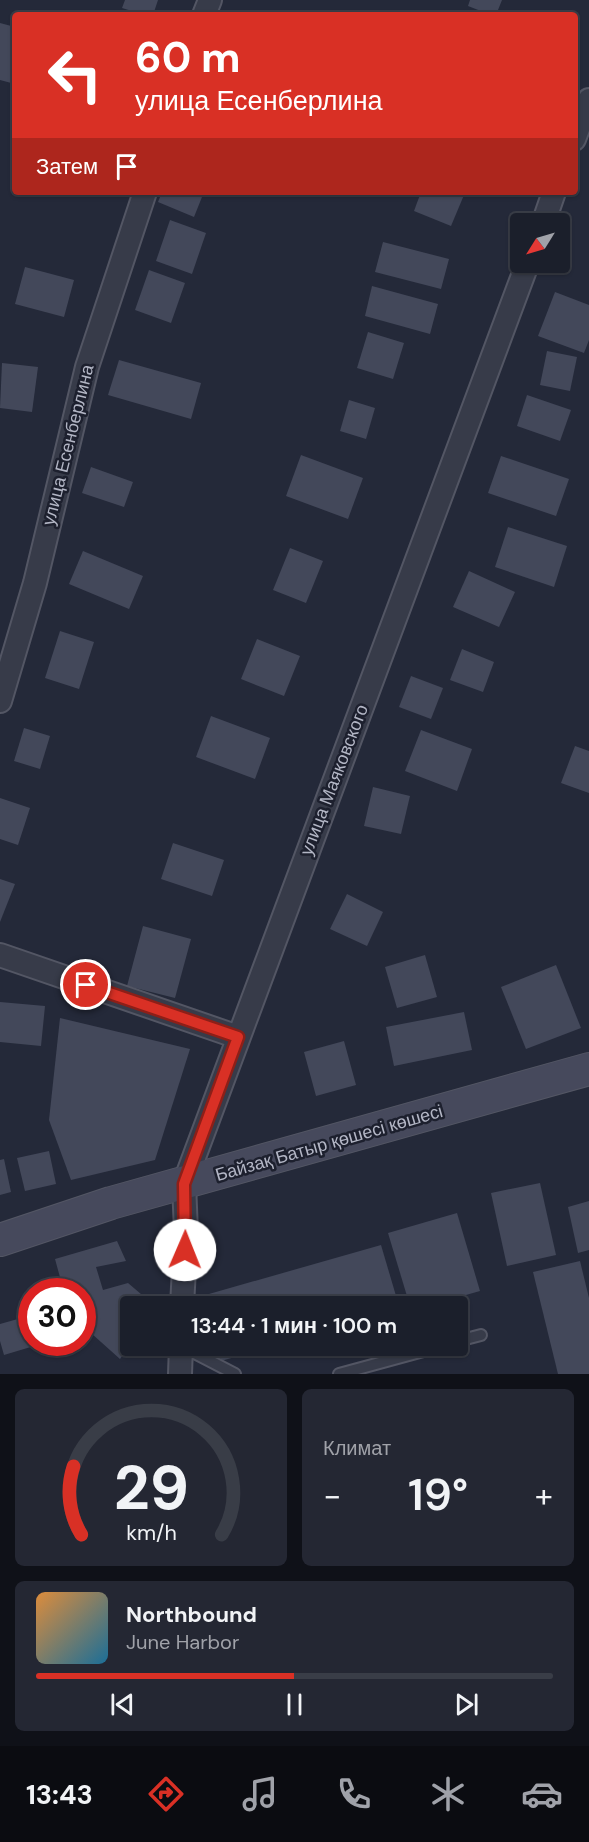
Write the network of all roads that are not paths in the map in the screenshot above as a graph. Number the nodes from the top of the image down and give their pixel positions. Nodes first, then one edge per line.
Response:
1 (589, 100) edge
2 (578, 129) edge
3 (144, 195) edge
4 (554, 195) edge
5 (547, 213) edge
6 (524, 273) edge
7 (0, 701) edge
8 (0, 955) edge
9 (238, 1037) junction
10 (589, 1069) edge
11 (184, 1184) junction
12 (0, 1240) edge
13 (183, 1296) edge
14 (481, 1335) dead end
15 (468, 1338) edge
16 (181, 1356) edge
17 (200, 1356) edge
18 (405, 1356) edge
19 (180, 1374) edge
20 (235, 1374) edge
21 (339, 1374) edge

1 - 2 street
3 - 7 street, улица Есенберлина
4 - 5 street
6 - 9 street, улица Маяковского
8 - 9 street
9 - 11 street, улица Маяковского
10 - 11 main road, Байзақ Батыр қөшесі көшесі
11 - 12 main road, Байзақ Батыр қөшесі көшесі
11 - 13 street, улица Маяковского
14 - 15 lane
16 - 19 street
17 - 20 lane
18 - 21 lane

